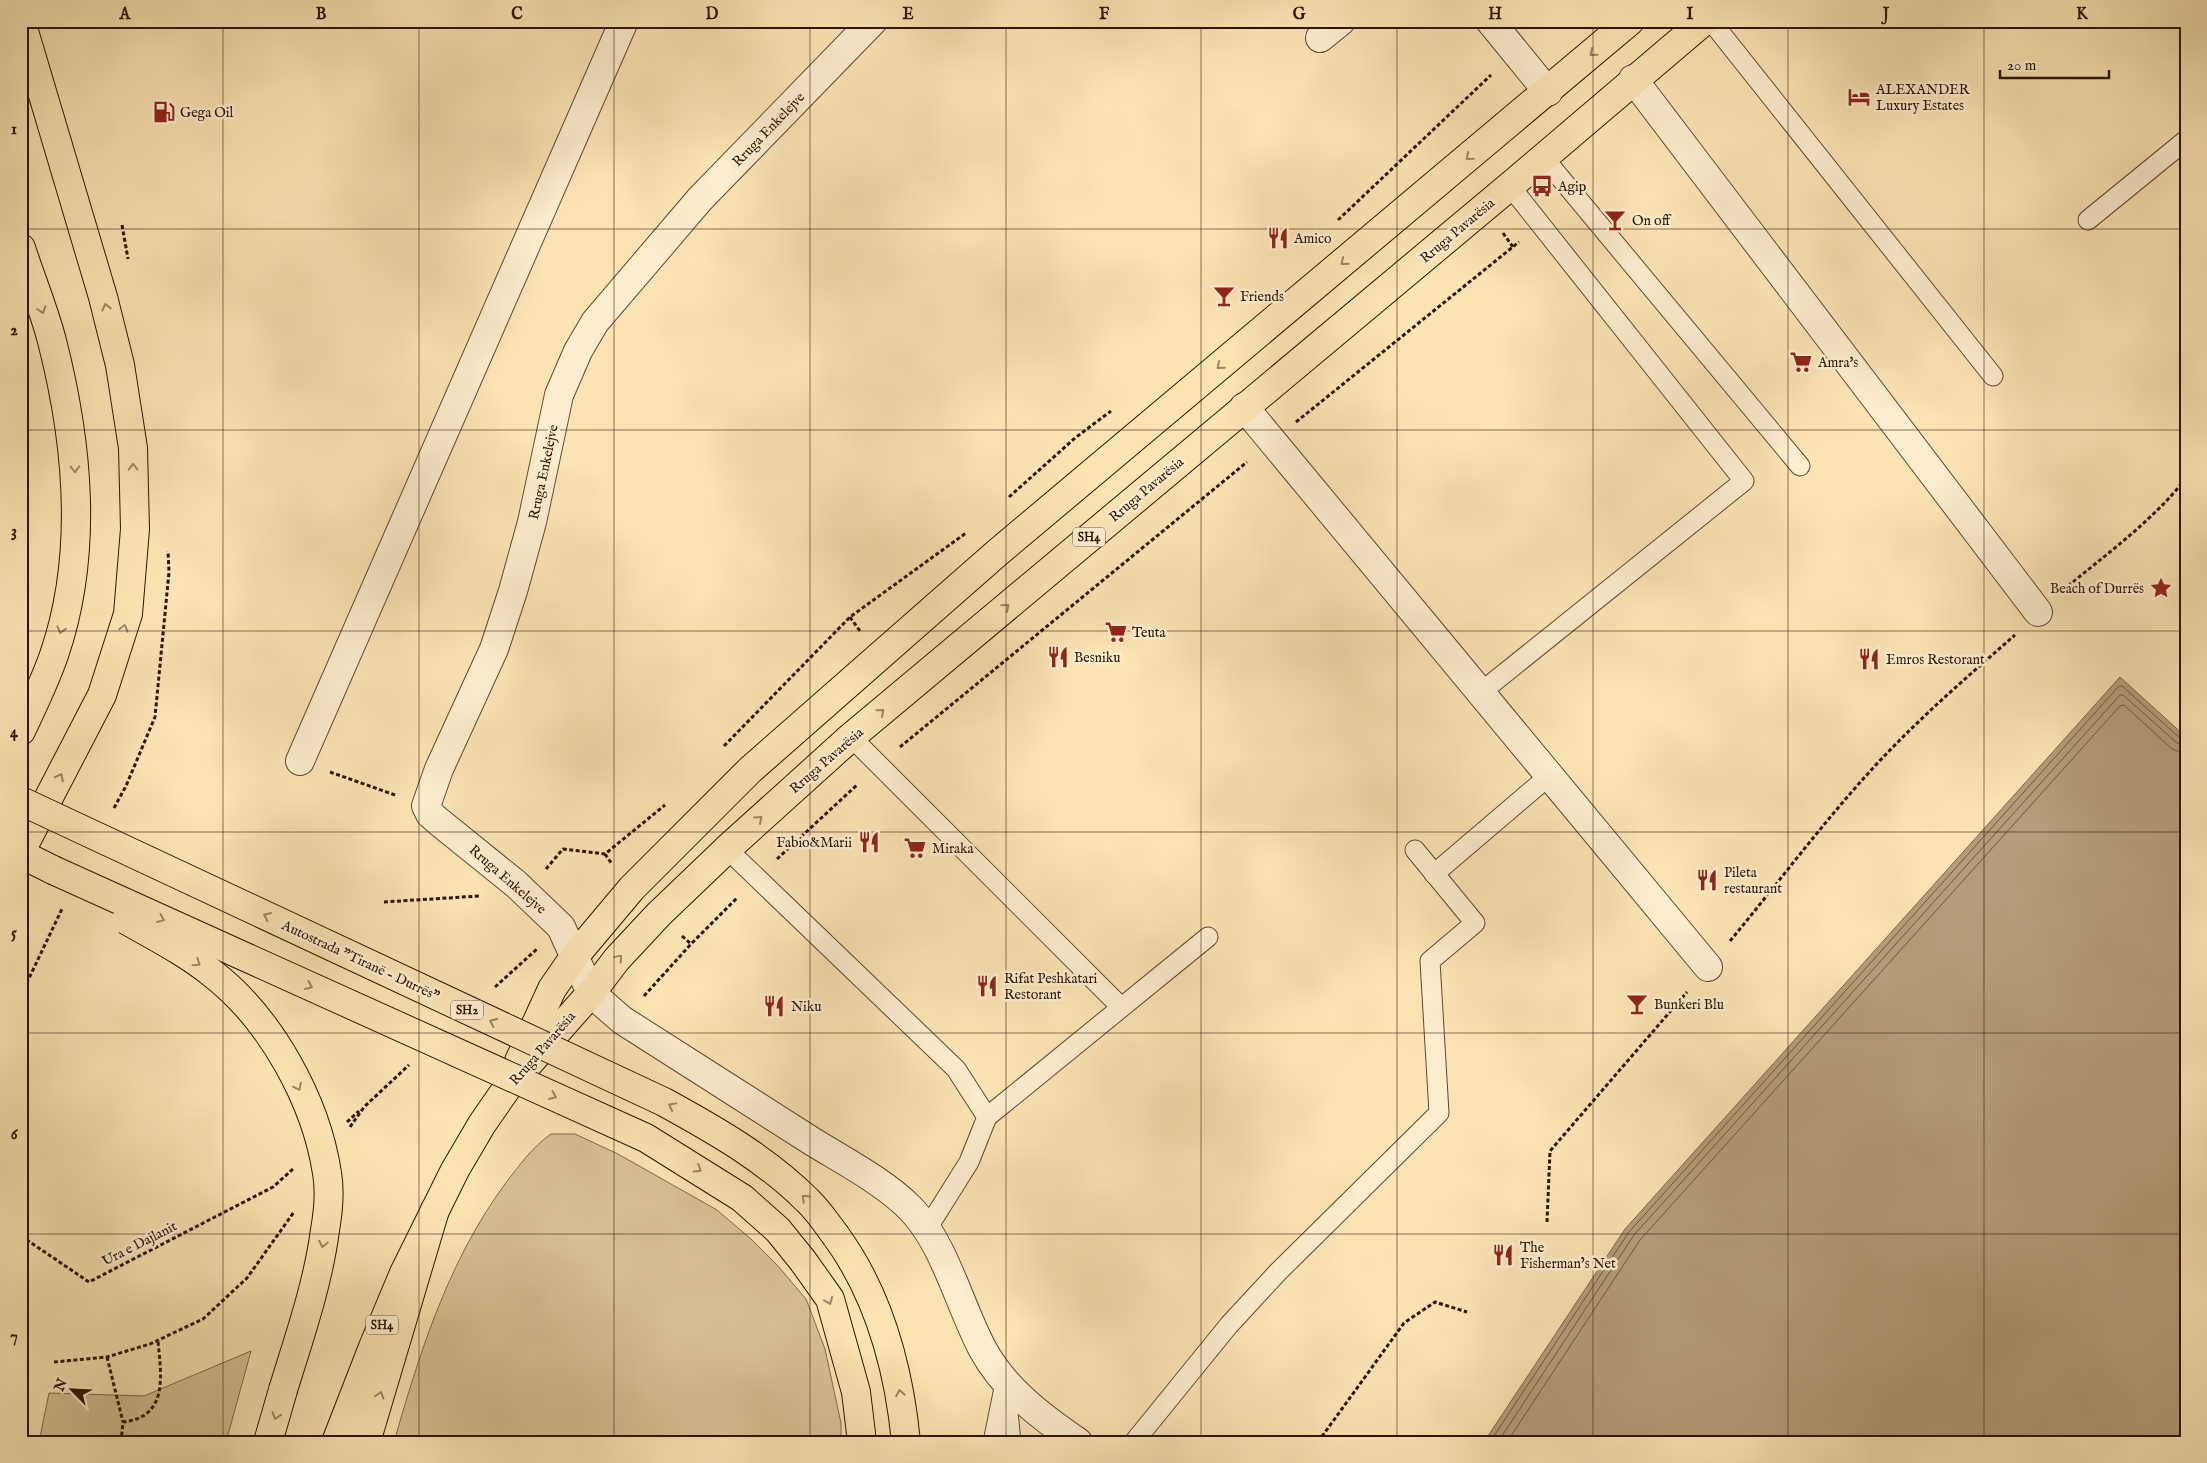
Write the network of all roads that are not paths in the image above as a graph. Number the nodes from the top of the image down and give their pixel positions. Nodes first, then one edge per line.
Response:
1 (21, 21) edge
2 (624, 21) edge
3 (872, 21) edge
4 (1341, 21) edge
5 (1490, 21) edge
6 (1630, 21) edge
7 (1704, 21) edge
8 (1711, 21) edge
9 (1320, 38) dead end
10 (1633, 79) junction
11 (1548, 92) junction
12 (2186, 140) edge
13 (1543, 157) junction
14 (1510, 186) junction
15 (2088, 220) dead end
16 (21, 248) edge
17 (1992, 376) dead end
18 (1244, 407) junction
19 (1800, 466) dead end
20 (2038, 612) road end
21 (1480, 693) junction
22 (21, 731) edge
23 (851, 737) junction
24 (300, 761) road end
25 (1550, 775) junction
26 (21, 801) edge
27 (727, 848) junction
28 (1415, 850) dead end
29 (21, 853) edge
30 (53, 870) junction
31 (1434, 874) junction
32 (1208, 937) dead end
33 (574, 958) junction
34 (1708, 967) road end
35 (591, 993) junction
36 (1121, 1007) junction
37 (507, 1088) junction
38 (987, 1117) junction
39 (435, 1210) junction
40 (927, 1229) junction
41 (1005, 1383) junction
42 (268, 1442) edge
43 (336, 1442) edge
44 (366, 1442) edge
45 (862, 1442) edge
46 (906, 1442) edge
47 (993, 1442) edge
48 (1011, 1442) edge
49 (1078, 1442) edge
50 (1134, 1442) edge

29 -> 1 main road
2 - 24 street
3 - 33 street, Rruga Enkelejve
4 - 9 street
5 - 11 street
6 -> 11 main road, Rruga Pavarësia / SH4
7 - 10 main road, Rruga Pavarësia / SH4
8 - 17 lane
10 - 13 main road, Rruga Pavarësia / SH4
10 - 20 street
11 -> 33 main road, Rruga Pavarësia / SH4
12 - 15 lane
13 - 14 main road, Rruga Pavarësia / SH4
13 - 19 lane
14 - 18 main road, Rruga Pavarësia / SH4
14 - 21 lane
16 -> 22 main road
18 - 21 street
23 -> 18 main road, Rruga Pavarësia / SH4
21 - 25 street
27 -> 23 main road, Rruga Pavarësia / SH4
23 - 36 lane
25 - 31 lane
25 - 34 street
46 -> 26 main road, Autostrada "Tiranë - Durrës" / SH2, bridge
35 -> 27 main road, Rruga Pavarësia / SH4
27 - 38 lane
28 - 31 lane
29 - 30 main road
30 -> 42 main road, bridge
30 -> 45 main road, bridge
31 - 50 lane
32 - 36 lane
33 - 35 street, Rruga Enkelejve
33 - 37 main road, Rruga Pavarësia / SH4
35 - 37 main road, Rruga Pavarësia / SH4
35 - 40 street
36 - 38 lane
37 - 39 main road, SH4
38 - 40 lane
39 - 43 main road, SH4
44 -> 39 main road
40 - 41 street
41 - 47 lane
41 - 48 lane
41 - 49 street

